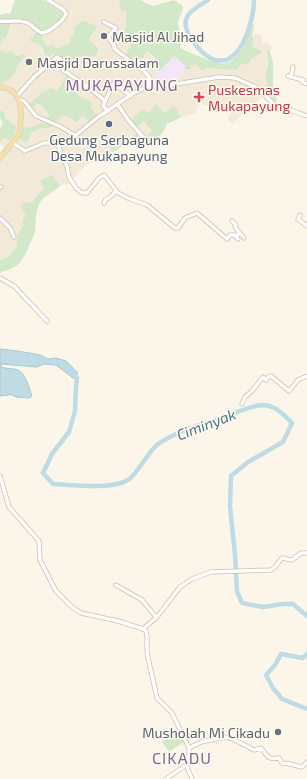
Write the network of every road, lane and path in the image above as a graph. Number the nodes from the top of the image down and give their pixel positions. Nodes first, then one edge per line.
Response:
1 (48, 0) edge
2 (0, 21) edge
3 (104, 22) dead end
4 (293, 67) dead end
5 (307, 84) edge
6 (152, 86) junction
7 (0, 87) edge
8 (131, 96) junction
9 (18, 97) junction
10 (104, 101) junction
11 (118, 105) junction
12 (108, 111) junction
13 (307, 116) edge
14 (76, 136) junction
15 (143, 137) dead end
16 (13, 143) junction
17 (58, 143) junction
18 (0, 158) edge
19 (116, 191) junction
20 (104, 204) dead end
21 (300, 214) dead end
22 (0, 218) edge
23 (232, 221) dead end
24 (307, 226) edge
25 (240, 233) junction
26 (14, 237) dead end
27 (244, 238) dead end
28 (0, 278) edge
29 (47, 321) dead end
30 (307, 376) edge
31 (242, 404) dead end
32 (0, 476) edge
33 (307, 553) edge
34 (116, 585) dead end
35 (156, 617) junction
36 (144, 629) junction
37 (189, 748) junction
38 (307, 762) edge
39 (186, 765) junction
40 (166, 779) edge
41 (192, 779) edge

1 - 2 street
3 - 6 street
4 - 5 street
6 - 8 street
6 - 13 street
7 - 9 main road
8 - 10 street
8 - 11 street
9 - 10 street
9 - 14 street
9 - 16 main road
10 - 12 street
11 - 12 street
11 - 15 street
12 - 14 street
14 - 17 street
16 - 17 street
16 - 18 main road
17 - 19 street
19 - 20 street
19 - 25 street
21 - 24 street
22 - 26 street
23 - 25 street
25 - 27 street
28 - 29 street
30 - 31 street
32 - 36 street
33 - 35 street
34 - 35 street
35 - 36 street
36 - 37 street
37 - 38 street
37 - 39 street
39 - 40 street
39 - 41 street

